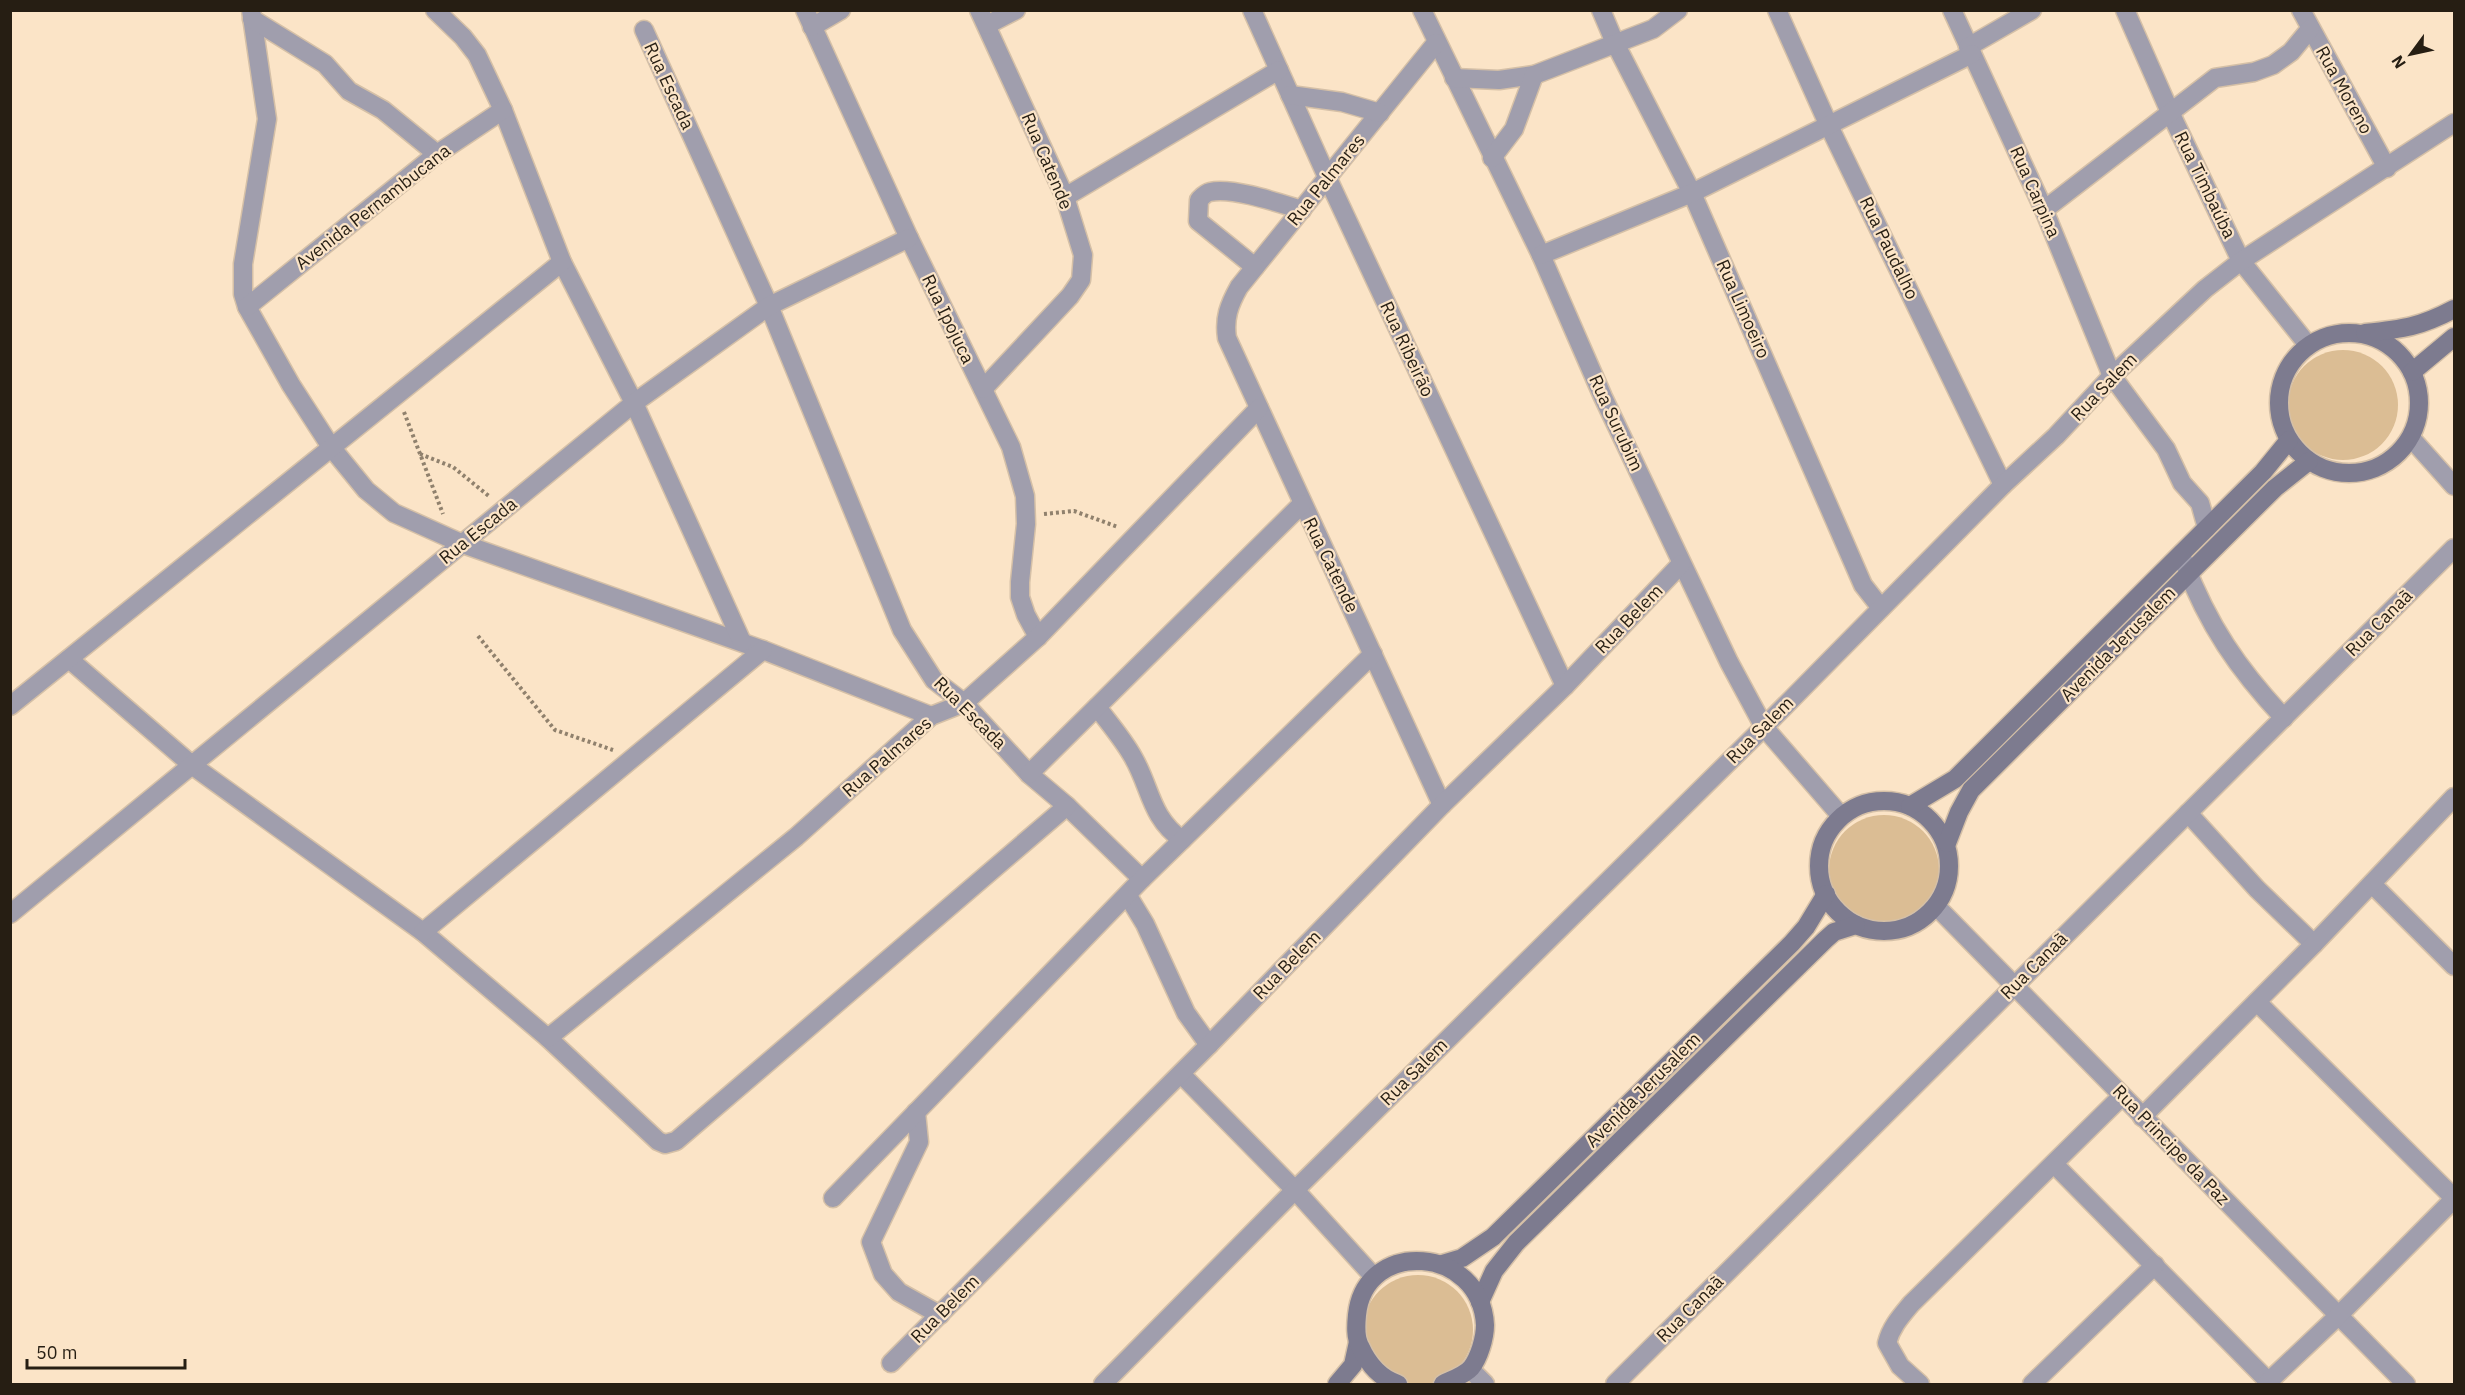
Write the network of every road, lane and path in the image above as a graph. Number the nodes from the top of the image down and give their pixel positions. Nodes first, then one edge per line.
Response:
1 (435, 10) edge
2 (805, 10) edge
3 (841, 10) edge
4 (1016, 10) edge
5 (1252, 10) edge
6 (1422, 10) edge
7 (1600, 10) edge
8 (1677, 10) edge
9 (1777, 10) edge
10 (1952, 10) edge
11 (2032, 10) edge
12 (2125, 10) edge
13 (2301, 10) edge
14 (251, 15) edge
15 (983, 18) edge
16 (812, 27) junction
17 (2310, 29) junction
18 (644, 30) dead end
19 (1436, 43) junction
20 (1615, 43) junction
21 (1970, 50) junction
22 (1279, 70) junction
23 (1534, 75) junction
24 (1454, 78) junction
25 (1290, 95) junction
26 (503, 110) junction
27 (2170, 112) junction
28 (1380, 113) junction
29 (2454, 123) edge
30 (1829, 126) junction
31 (437, 154) junction
32 (1492, 158) junction
33 (2387, 168) junction
34 (1328, 179) junction
35 (1692, 193) junction
36 (1065, 197) junction
37 (1302, 210) junction
38 (2044, 210) junction
39 (909, 238) junction
40 (1541, 255) junction
41 (2241, 261) junction
42 (562, 262) junction
43 (1255, 267) junction
44 (770, 306) junction
45 (247, 307) junction
46 (2454, 309) edge
47 (1224, 322) joint
48 (2360, 333) junction
49 (2454, 337) edge
50 (2308, 345) junction
51 (2412, 372) junction
52 (2112, 376) junction
53 (982, 389) junction
54 (397, 394) junction
55 (634, 403) junction
56 (1259, 408) junction
57 (2411, 438) junction
58 (2289, 440) junction
59 (331, 447) junction
60 (420, 453) junction
61 (2309, 461) junction
62 (2003, 484) junction
63 (2454, 486) edge
64 (1302, 504) junction
65 (504, 510) junction
66 (1026, 516) junction
67 (2207, 528) junction
68 (1136, 536) junction
69 (458, 542) junction
70 (2454, 548) edge
71 (2181, 554) junction
72 (1681, 564) junction
73 (2189, 574) junction
74 (1881, 608) junction
75 (478, 636) dead end
76 (1038, 638) junction
77 (742, 642) junction
78 (763, 650) junction
79 (1373, 654) junction
80 (69, 659) junction
81 (1565, 686) junction
82 (964, 703) junction
83 (2031, 703) junction
84 (10, 706) edge
85 (1097, 707) junction
86 (931, 716) junction
87 (2045, 717) junction
88 (2284, 718) junction
89 (1764, 727) junction
90 (633, 757) junction
91 (193, 766) junction
92 (1029, 774) junction
93 (2454, 797) edge
94 (1067, 806) junction
95 (1442, 806) junction
96 (1910, 806) junction
97 (2188, 813) junction
98 (1841, 816) junction
99 (1182, 840) junction
100 (1947, 843) junction
101 (1142, 879) junction
102 (2372, 884) junction
103 (1826, 894) junction
104 (1128, 896) junction
105 (1936, 906) junction
106 (10, 914) edge
107 (1856, 925) junction
108 (423, 932) junction
109 (2314, 944) junction
110 (2454, 966) edge
111 (2016, 984) junction
112 (2257, 1002) junction
113 (1719, 1014) junction
114 (1736, 1028) junction
115 (548, 1038) junction
116 (1209, 1045) junction
117 (1181, 1074) junction
118 (2122, 1096) junction
119 (916, 1112) junction
120 (2142, 1117) junction
121 (1571, 1161) junction
122 (2054, 1164) junction
123 (1585, 1174) junction
124 (1295, 1190) junction
125 (833, 1198) dead end
126 (2454, 1199) edge
127 (1442, 1264) junction
128 (2155, 1265) junction
129 (1374, 1277) junction
130 (1480, 1302) junction
131 (940, 1315) junction
132 (2338, 1316) junction
133 (1358, 1342) junction
134 (891, 1363) dead end
135 (1470, 1370) junction
136 (2268, 1383) edge
137 (1103, 1384) edge
138 (1337, 1384) edge
139 (1398, 1384) edge
140 (1443, 1384) edge
141 (1485, 1384) edge
142 (1615, 1384) edge
143 (1920, 1384) edge
144 (2032, 1384) edge
145 (2406, 1384) edge

1 - 26 street
2 - 16 street, Rua Ipojuca
3 - 16 street
4 - 15 street
5 - 22 street, Rua Ribeirão
6 - 19 street, Rua Surubim
7 - 20 street, Rua Limoeiro
8 - 20 street
9 - 30 street, Rua Paudalho
10 - 21 street, Rua Carpina
11 - 21 street
12 - 27 street, Rua Timbaúba
13 - 17 street, Rua Moreno
14 - 31 street
14 - 45 street
15 - 36 street, Rua Catende
16 - 39 street, Rua Ipojuca
17 - 27 street
17 - 33 street, Rua Moreno
18 - 44 street, Rua Escada
19 - 24 street, Rua Surubim
19 - 28 street, Rua Palmares
20 - 23 street
20 - 35 street, Rua Limoeiro
21 - 30 street
21 - 38 street, Rua Carpina
22 - 25 street, Rua Ribeirão
22 - 36 street
23 - 24 street
23 - 32 street
24 - 32 street, Rua Surubim
25 - 28 street
25 - 34 street, Rua Ribeirão
26 - 31 street, Avenida Pernambucana
26 - 42 street
27 - 38 street
27 - 41 street, Rua Timbaúba
28 - 34 street, Rua Palmares
29 - 33 street, Rua Salem
30 - 35 street
30 - 62 street, Rua Paudalho
31 - 45 street, Avenida Pernambucana
32 - 40 street, Rua Surubim
33 - 41 street, Rua Salem
34 - 37 street, Rua Palmares
34 - 81 street, Rua Ribeirão
35 - 40 street
35 - 74 street, Rua Limoeiro
36 - 53 street, Rua Catende
37 - 43 street, Rua Palmares
37 - 43 street
38 - 52 street, Rua Carpina
39 - 44 street, Rua Escada
39 - 53 street, Rua Ipojuca
40 - 72 street, Rua Surubim
41 - 50 street, Rua Timbaúba
41 - 52 street, Rua Salem
42 - 54 street
42 - 55 street
43 - 47 street, Rua Palmares
44 - 55 street, Rua Escada
44 - 82 street, Rua Escada
45 - 59 street
46 - 48 street
47 - 56 street, Rua Catende
48 - 50 street
48 - 51 street
49 - 51 street
50 - 58 street
51 - 57 street
52 - 62 street, Rua Salem
52 - 67 street, Rua Carpina
53 - 66 street, Rua Ipojuca
54 - 59 street
54 - 60 path
55 - 65 street, Rua Escada
55 - 77 street
56 - 64 street, Rua Catende
56 - 68 street, Rua Palmares
57 - 61 street
57 - 63 street
58 - 61 street
58 - 67 street, Avenida Jerusalem
59 - 69 street
59 - 80 street
60 - 65 path
60 - 69 path
61 - 73 street, Avenida Jerusalem
62 - 74 street, Rua Salem
64 - 79 street, Rua Catende
64 - 85 street
65 - 69 street, Rua Escada
66 - 68 path
66 - 76 street, Rua Ipojuca
67 - 71 street, Avenida Jerusalem
68 - 76 street, Rua Palmares
69 - 77 street
69 - 91 street, Rua Escada
70 - 88 street, Rua Canaã
71 - 73 street
71 - 83 street, Avenida Jerusalem
72 - 81 street, Rua Belem
72 - 89 street, Rua Surubim
73 - 87 street, Avenida Jerusalem
73 - 88 street
74 - 89 street, Rua Salem
75 - 90 path
76 - 82 street, Rua Palmares
77 - 78 street
78 - 86 street
78 - 90 street
79 - 95 street, Rua Catende
79 - 99 street
80 - 84 street
80 - 91 street
81 - 95 street, Rua Belem
82 - 86 street, Rua Palmares
82 - 92 street, Rua Escada
83 - 87 street
83 - 96 street, Avenida Jerusalem
85 - 92 street
85 - 99 street
86 - 115 street, Rua Palmares
87 - 100 street, Avenida Jerusalem
88 - 97 street, Rua Canaã
89 - 98 street, Rua Surubim
89 - 124 street, Rua Salem
90 - 108 street
91 - 106 street, Rua Escada
91 - 108 street
92 - 94 street, Rua Escada
93 - 102 street
94 - 101 street, Rua Escada
94 - 115 street
95 - 116 street, Rua Belem
96 - 98 street
96 - 100 street
97 - 109 street
97 - 111 street, Rua Canaã
98 - 103 street
99 - 101 street
100 - 105 street, Avenida Jerusalem
101 - 104 street
102 - 109 street
102 - 110 street
103 - 107 street
103 - 113 street, Avenida Jerusalem
104 - 116 street
104 - 119 street
105 - 107 street, Avenida Jerusalem
105 - 111 street, Rua Principe da Paz
107 - 114 street, Avenida Jerusalem
108 - 115 street
109 - 112 street
111 - 118 street, Rua Principe da Paz
111 - 142 street, Rua Canaã
112 - 120 street
112 - 126 street
113 - 114 street
113 - 121 street, Avenida Jerusalem
114 - 123 street, Avenida Jerusalem
116 - 117 street, Rua Belem
117 - 124 street
117 - 131 street, Rua Belem
118 - 120 street, Rua Principe da Paz
118 - 122 street
119 - 125 street
119 - 131 street
120 - 132 street, Rua Principe da Paz
121 - 123 street
121 - 127 street, Avenida Jerusalem
122 - 128 street
122 - 143 street
123 - 130 street, Avenida Jerusalem
124 - 129 street
124 - 137 street, Rua Salem
126 - 132 street
127 - 129 street, Avenida Jerusalem
127 - 130 street, Avenida Jerusalem
128 - 136 street
128 - 144 street
129 - 133 street
130 - 135 street, Avenida Jerusalem
131 - 134 street, Rua Belem
132 - 136 street
132 - 145 street, Rua Principe da Paz
133 - 138 street
133 - 139 street
135 - 140 street
135 - 141 street

